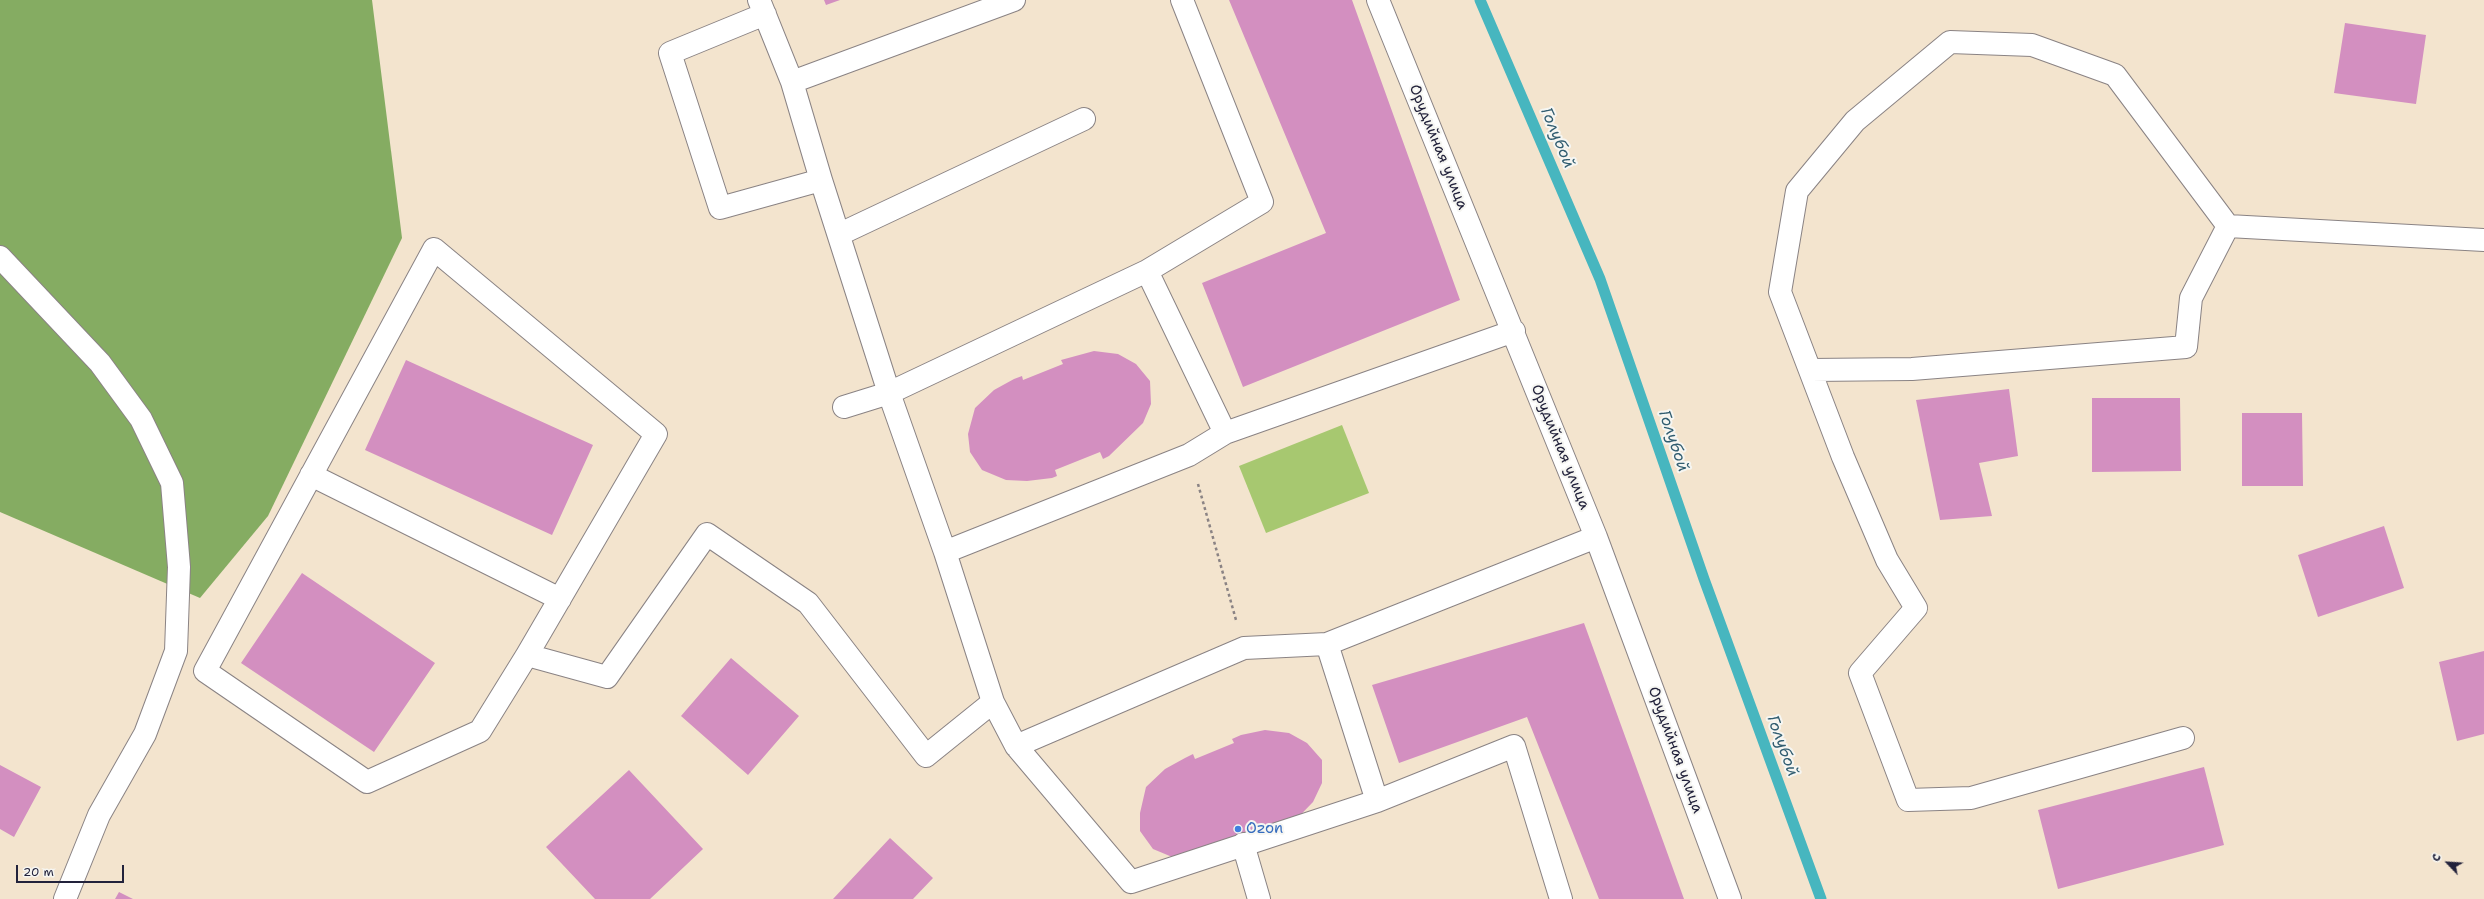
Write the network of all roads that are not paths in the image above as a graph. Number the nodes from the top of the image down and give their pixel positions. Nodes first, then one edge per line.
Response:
1 (1014, 0) edge
2 (1182, 0) edge
3 (1378, 0) edge
4 (762, 7) edge
5 (792, 82) junction
6 (1084, 120) dead end
7 (821, 180) junction
8 (2228, 226) junction
9 (840, 234) junction
10 (2484, 240) edge
11 (0, 257) edge
12 (1147, 271) junction
13 (1514, 331) junction
14 (1811, 370) junction
15 (889, 393) junction
16 (844, 407) dead end
17 (1225, 433) junction
18 (311, 475) junction
19 (1596, 537) junction
20 (946, 552) junction
21 (560, 599) junction
22 (1327, 644) junction
23 (527, 655) junction
24 (993, 702) junction
25 (2183, 738) dead end
26 (1016, 746) junction
27 (1376, 801) junction
28 (1243, 844) junction
29 (65, 899) edge
30 (1259, 899) edge
31 (1562, 899) edge
32 (1730, 899) edge

1 - 5 street
2 - 12 street
3 - 13 street, Орудийная улица
4 - 5 street
4 - 7 street
5 - 7 street
6 - 9 street
7 - 9 street
8 - 10 street
8 - 14 street
8 - 14 street
9 - 15 street
11 - 29 street
12 - 15 street
12 - 17 street
13 - 17 street
13 - 19 street, Орудийная улица
14 - 25 street
15 - 16 street
15 - 20 street
17 - 20 street
18 - 21 street
18 - 21 street
18 - 23 street
19 - 22 street
19 - 32 street, Орудийная улица
20 - 24 street
21 - 23 street
22 - 26 street
22 - 27 street
23 - 24 street
24 - 26 street
26 - 28 street
27 - 28 street
27 - 31 street
28 - 30 street

